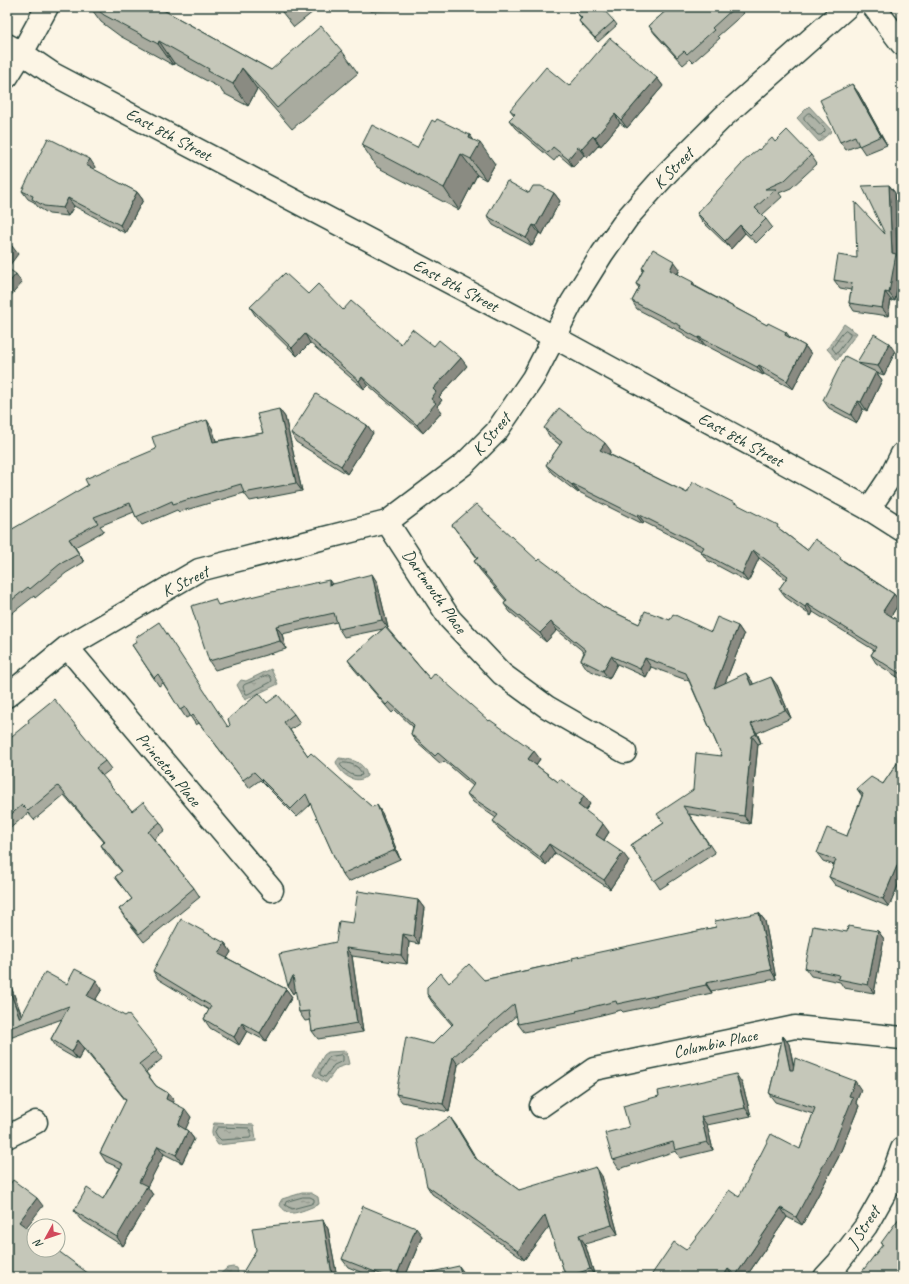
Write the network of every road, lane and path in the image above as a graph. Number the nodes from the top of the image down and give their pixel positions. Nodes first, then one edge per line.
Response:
1 (47, 7) edge
2 (847, 7) edge
3 (874, 7) edge
4 (902, 44) edge
5 (15, 49) edge
6 (7, 77) edge
7 (554, 337) junction
8 (902, 454) edge
9 (869, 509) junction
10 (387, 522) junction
11 (902, 530) edge
12 (67, 647) junction
13 (7, 696) edge
14 (625, 752) dead end
15 (272, 890) dead end
16 (902, 1038) edge
17 (541, 1106) dead end
18 (36, 1122) dead end
19 (7, 1137) edge
20 (902, 1149) edge
21 (825, 1277) edge

1 - 5 street
2 - 7 street, K Street
3 - 4 street
5 - 6 street
5 - 7 street, East 8th Street
7 - 9 street, East 8th Street
7 - 10 street, K Street
8 - 9 street
9 - 11 street, East 8th Street
10 - 12 street, K Street
10 - 14 street, Dartmouth Place
12 - 13 street, K Street
12 - 15 street, Princeton Place
16 - 17 street, Columbia Place
18 - 19 street
20 - 21 street, J Street

